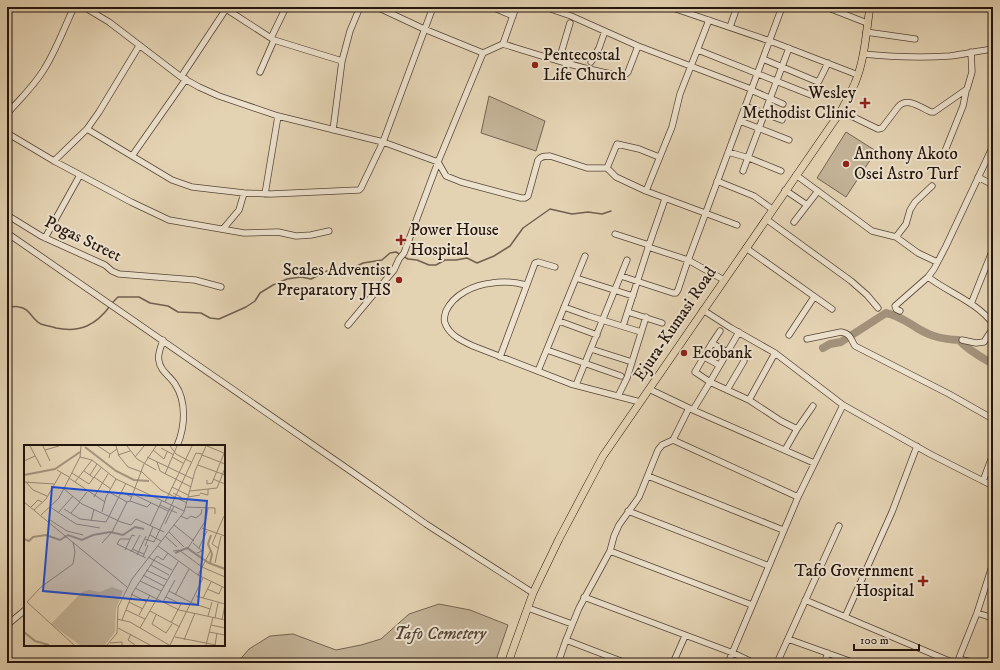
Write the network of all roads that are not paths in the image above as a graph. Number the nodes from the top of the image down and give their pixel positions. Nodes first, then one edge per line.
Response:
1 (74, 7) edge
2 (84, 7) edge
3 (286, 7) edge
4 (360, 7) edge
5 (377, 7) edge
6 (433, 7) edge
7 (492, 7) edge
8 (516, 7) edge
9 (545, 7) edge
10 (670, 7) edge
11 (737, 7) edge
12 (782, 7) edge
13 (826, 7) edge
14 (870, 7) edge
15 (225, 8) edge
16 (513, 16) junction
17 (709, 20) junction
18 (570, 23) dead end
19 (867, 23) junction
20 (730, 27) junction
21 (424, 29) junction
22 (605, 31) junction
23 (866, 32) junction
24 (273, 39) junction
25 (915, 39) dead end
26 (770, 41) junction
27 (503, 44) junction
28 (139, 46) junction
29 (638, 46) junction
30 (789, 48) junction
31 (993, 49) edge
32 (698, 50) junction
33 (971, 52) junction
34 (484, 53) junction
35 (863, 54) junction
36 (559, 60) junction
37 (763, 60) junction
38 (342, 61) junction
39 (591, 62) dead end
40 (828, 63) junction
41 (691, 66) junction
42 (782, 68) junction
43 (260, 72) dead end
44 (757, 74) junction
45 (858, 75) junction
46 (184, 78) junction
47 (777, 82) junction
48 (751, 89) junction
49 (966, 90) junction
50 (811, 95) dead end
51 (771, 98) junction
52 (783, 104) dead end
53 (745, 106) junction
54 (841, 111) junction
55 (7, 114) edge
56 (765, 114) junction
57 (278, 116) junction
58 (782, 120) dead end
59 (740, 121) junction
60 (87, 129) junction
61 (760, 129) junction
62 (333, 130) junction
63 (7, 133) edge
64 (789, 140) dead end
65 (383, 142) junction
66 (993, 146) edge
67 (945, 151) dead end
68 (728, 152) junction
69 (132, 156) junction
70 (659, 157) junction
71 (749, 158) junction
72 (54, 161) junction
73 (438, 162) junction
74 (606, 168) junction
75 (744, 171) dead end
76 (780, 171) dead end
77 (80, 175) junction
78 (796, 175) junction
79 (978, 177) junction
80 (717, 182) junction
81 (993, 185) edge
82 (932, 186) dead end
83 (646, 190) junction
84 (785, 190) junction
85 (818, 191) junction
86 (244, 193) junction
87 (265, 194) junction
88 (665, 199) junction
89 (807, 205) junction
90 (772, 209) junction
91 (705, 214) junction
92 (7, 215) edge
93 (766, 219) junction
94 (794, 222) dead end
95 (737, 226) dead end
96 (223, 229) junction
97 (329, 231) dead end
98 (7, 232) edge
99 (615, 234) dead end
100 (896, 237) junction
101 (45, 238) junction
102 (648, 246) junction
103 (746, 248) junction
104 (993, 249) edge
105 (585, 256) dead end
106 (627, 260) dead end
107 (688, 260) junction
108 (937, 262) junction
109 (555, 267) dead end
110 (621, 276) junction
111 (928, 277) junction
112 (576, 278) junction
113 (724, 280) junction
114 (637, 281) junction
115 (526, 285) junction
116 (221, 287) dead end
117 (615, 290) junction
118 (634, 296) junction
119 (814, 297) junction
120 (971, 304) junction
121 (564, 307) junction
122 (878, 308) dead end
123 (832, 309) dead end
124 (703, 310) junction
125 (628, 312) junction
126 (900, 312) dead end
127 (646, 317) junction
128 (603, 319) junction
129 (559, 321) junction
130 (662, 323) dead end
131 (993, 324) edge
132 (348, 325) dead end
133 (623, 326) junction
134 (993, 328) edge
135 (720, 331) dead end
136 (641, 332) junction
137 (739, 332) junction
138 (597, 335) junction
139 (789, 335) dead end
140 (807, 339) dead end
141 (163, 340) junction
142 (962, 340) dead end
143 (712, 343) junction
144 (591, 349) junction
145 (547, 350) junction
146 (727, 352) junction
147 (775, 353) junction
148 (500, 357) junction
149 (704, 357) junction
150 (744, 361) dead end
151 (632, 362) junction
152 (586, 363) junction
153 (719, 365) junction
154 (538, 371) junction
155 (621, 376) dead end
156 (710, 382) junction
157 (576, 386) junction
158 (649, 389) junction
159 (727, 390) junction
160 (618, 396) junction
161 (749, 400) junction
162 (640, 402) junction
163 (843, 404) junction
164 (813, 406) dead end
165 (691, 409) junction
166 (993, 419) edge
167 (797, 429) junction
168 (673, 440) junction
169 (177, 445) edge
170 (917, 446) junction
171 (785, 450) junction
172 (993, 454) edge
173 (814, 463) junction
174 (648, 476) junction
175 (983, 481) junction
176 (993, 486) edge
177 (798, 497) junction
178 (628, 511) junction
179 (839, 526) dead end
180 (783, 530) junction
181 (610, 551) junction
182 (993, 563) edge
183 (769, 566) junction
184 (534, 593) junction
185 (584, 597) junction
186 (806, 600) junction
187 (752, 605) junction
188 (528, 608) junction
189 (24, 611) edge
190 (977, 613) junction
191 (845, 617) junction
192 (993, 618) edge
193 (572, 624) junction
194 (7, 625) edge
195 (685, 636) junction
196 (788, 639) junction
197 (566, 640) junction
198 (733, 653) junction
199 (828, 653) junction
200 (958, 661) edge
201 (508, 663) edge
202 (558, 663) edge
203 (626, 663) edge
204 (673, 663) edge
205 (728, 663) edge
206 (754, 663) edge
207 (777, 663) edge
208 (824, 663) edge
209 (855, 663) edge
210 (954, 663) edge
211 (975, 663) edge

1 - 55 street
2 - 28 street
3 - 24 street
4 - 38 street
5 - 21 street
6 - 21 street
7 - 16 street
8 - 16 street
9 - 22 street
10 - 17 street
11 - 20 street
12 - 26 street
13 - 19 street
14 - 19 main road, Ejura-Kumasi Road
15 - 24 street
15 - 46 street
16 - 27 street
17 - 20 street
17 - 32 street
18 - 36 street
19 - 23 main road, Ejura-Kumasi Road
20 - 26 street
21 - 34 street
21 - 65 street
22 - 29 street
22 - 39 street
23 - 25 street
23 - 35 main road, Ejura-Kumasi Road
24 - 38 street
24 - 43 street
26 - 30 street
26 - 37 street
27 - 34 street
27 - 36 street
28 - 46 street
28 - 60 street
29 - 36 street
29 - 41 street
30 - 40 street
30 - 42 street
31 - 33 street
32 - 41 street
32 - 44 street
33 - 35 street
33 - 49 street
34 - 73 street
35 - 45 main road, Ejura-Kumasi Road
37 - 42 street
37 - 44 street
38 - 62 street
40 - 42 street
40 - 45 street
41 - 48 street
41 - 70 street
42 - 47 street
44 - 47 street
44 - 48 street
45 - 54 main road, Ejura-Kumasi Road
46 - 57 street
46 - 69 street
47 - 50 street
47 - 51 street
48 - 51 street
48 - 53 street
49 - 54 street
49 - 67 street
51 - 52 street
51 - 56 street
53 - 56 street
53 - 59 street
54 - 78 main road, Ejura-Kumasi Road
56 - 58 street
56 - 61 street
57 - 62 street
57 - 87 street
59 - 61 street
59 - 68 street
60 - 69 street
60 - 72 street
61 - 64 street
61 - 71 street
62 - 65 street
63 - 72 street
65 - 73 street
65 - 87 street
66 - 79 street
68 - 71 street
68 - 80 street
69 - 86 street
70 - 74 street
70 - 83 street
71 - 75 street
71 - 76 street
72 - 77 street
73 - 74 street
73 - 132 street
74 - 83 street
77 - 96 street
77 - 101 street
78 - 84 main road, Ejura-Kumasi Road
78 - 85 street
79 - 81 street
79 - 108 street
80 - 90 street
80 - 91 street
82 - 100 street
83 - 88 street
84 - 89 street
84 - 90 main road, Ejura-Kumasi Road
85 - 89 street
85 - 100 street
86 - 87 street
86 - 96 street
88 - 91 street
88 - 102 street
89 - 94 street
90 - 93 main road, Ejura-Kumasi Road
91 - 95 street
91 - 107 street
92 - 101 street, Pogas Street
93 - 103 main road, Ejura-Kumasi Road
93 - 122 street
96 - 97 street
98 - 141 street
99 - 102 street
100 - 108 street
101 - 116 street, Pogas Street
102 - 107 street
102 - 114 street
103 - 113 main road, Ejura-Kumasi Road
103 - 119 street
104 - 120 street
105 - 112 street
106 - 110 street
107 - 113 street
107 - 114 street
108 - 111 street
109 - 115 street
110 - 114 street
110 - 117 street
111 - 120 street
111 - 126 street
112 - 117 street
112 - 121 street
113 - 124 main road, Ejura-Kumasi Road
114 - 118 street
115 - 148 street
115 - 148 street
117 - 118 street
117 - 128 street
118 - 125 street
119 - 123 street
119 - 139 street
120 - 131 street
121 - 128 street
121 - 129 street
124 - 137 street
124 - 158 main road, Ejura-Kumasi Road
125 - 127 street
125 - 133 street
127 - 130 street
127 - 136 street
128 - 133 street
128 - 138 street
129 - 138 street
129 - 145 street
133 - 136 street
134 - 142 street
135 - 143 street
136 - 151 street
137 - 146 street
137 - 147 street
138 - 144 street
140 - 166 street
141 - 169 street
141 - 184 street
143 - 146 street
143 - 149 street
144 - 151 street
144 - 152 street
145 - 152 street
145 - 154 street
146 - 153 street
147 - 161 street
147 - 163 street
148 - 154 street
149 - 153 street
149 - 156 street
150 - 159 street
151 - 160 street
152 - 155 street
152 - 157 street
153 - 156 street
154 - 157 street
156 - 159 street
156 - 165 street
157 - 160 street
158 - 162 main road, Ejura-Kumasi Road
158 - 165 street
159 - 161 street
160 - 162 street
161 - 167 street
162 - 184 main road, Ejura-Kumasi Road
163 - 170 street
163 - 173 street
164 - 167 street
165 - 168 street
165 - 171 street
167 - 171 street
168 - 174 street
168 - 177 street
170 - 175 street
170 - 191 street
171 - 173 street
172 - 175 street
173 - 177 street
174 - 178 street
174 - 180 street
175 - 176 street
177 - 180 street
178 - 181 street
178 - 183 street
179 - 186 street
180 - 183 street
181 - 185 street
181 - 187 street
182 - 190 street
183 - 187 street
184 - 188 main road, Ejura-Kumasi Road
185 - 193 street
185 - 195 street
186 - 191 street
186 - 196 street
187 - 198 street
188 - 193 street
188 - 201 main road, Ejura-Kumasi Road
189 - 194 street
190 - 192 street
190 - 200 street
191 - 210 street
193 - 197 street
195 - 198 street
195 - 204 street
196 - 199 street
196 - 207 street
197 - 202 street
197 - 203 street
198 - 205 street
198 - 206 street
199 - 208 street
199 - 209 street
200 - 211 street

